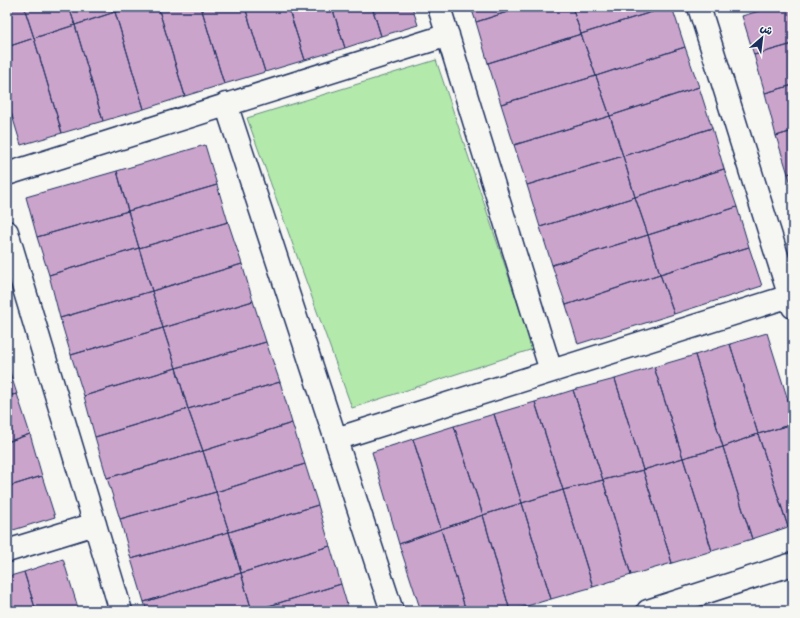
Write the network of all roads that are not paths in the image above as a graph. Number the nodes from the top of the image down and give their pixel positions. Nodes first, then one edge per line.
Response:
1 (439, 7) edge
2 (699, 7) edge
3 (448, 35) junction
4 (226, 104) junction
5 (7, 174) edge
6 (7, 232) edge
7 (791, 302) edge
8 (551, 371) junction
9 (336, 439) junction
10 (95, 524) junction
11 (7, 552) edge
12 (793, 564) edge
13 (121, 611) edge
14 (392, 611) edge
15 (648, 611) edge

1 - 3 street
2 - 7 street
3 - 4 street
3 - 8 street
4 - 5 street
4 - 9 street
6 - 10 street
7 - 8 street
8 - 9 street
9 - 14 street
10 - 11 street
10 - 13 street
12 - 15 street

